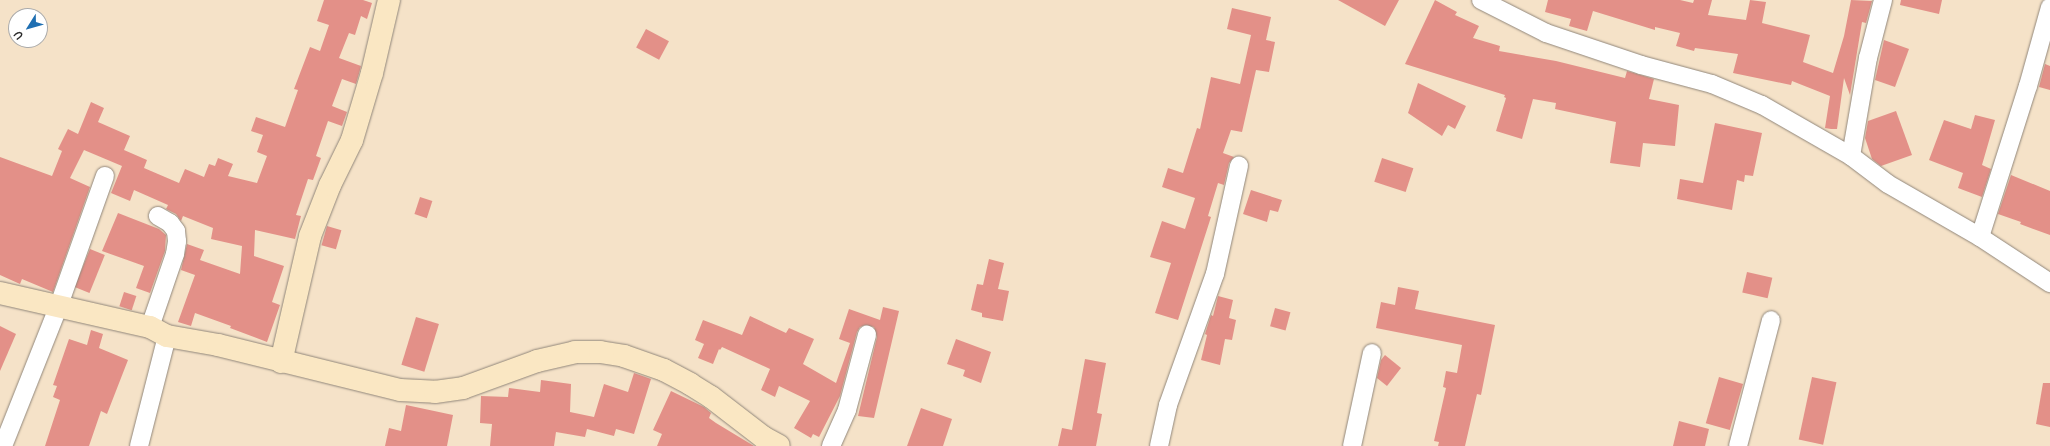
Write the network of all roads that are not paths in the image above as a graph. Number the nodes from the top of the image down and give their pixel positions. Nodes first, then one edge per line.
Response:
1 (389, 0) edge
2 (1483, 0) edge
3 (1883, 0) edge
4 (2050, 7) edge
5 (1851, 156) junction
6 (1239, 166) dead end
7 (105, 176) dead end
8 (158, 216) dead end
9 (1980, 237) junction
10 (2050, 283) edge
11 (0, 293) edge
12 (59, 305) junction
13 (1771, 320) dead end
14 (159, 332) junction
15 (867, 335) dead end
16 (1372, 353) dead end
17 (281, 362) junction
18 (3, 446) edge
19 (139, 446) edge
20 (779, 446) edge
21 (831, 446) edge
22 (1159, 446) edge
23 (1352, 446) edge
24 (1738, 446) edge

1 - 17 street
2 - 5 street
3 - 5 street
4 - 9 street
5 - 9 street
6 - 22 street
7 - 12 street
8 - 14 street
9 - 10 street
11 - 12 street
12 - 14 street
12 - 18 street
13 - 24 street
14 - 17 street
14 - 19 street
15 - 21 street
16 - 23 street
17 - 20 street

